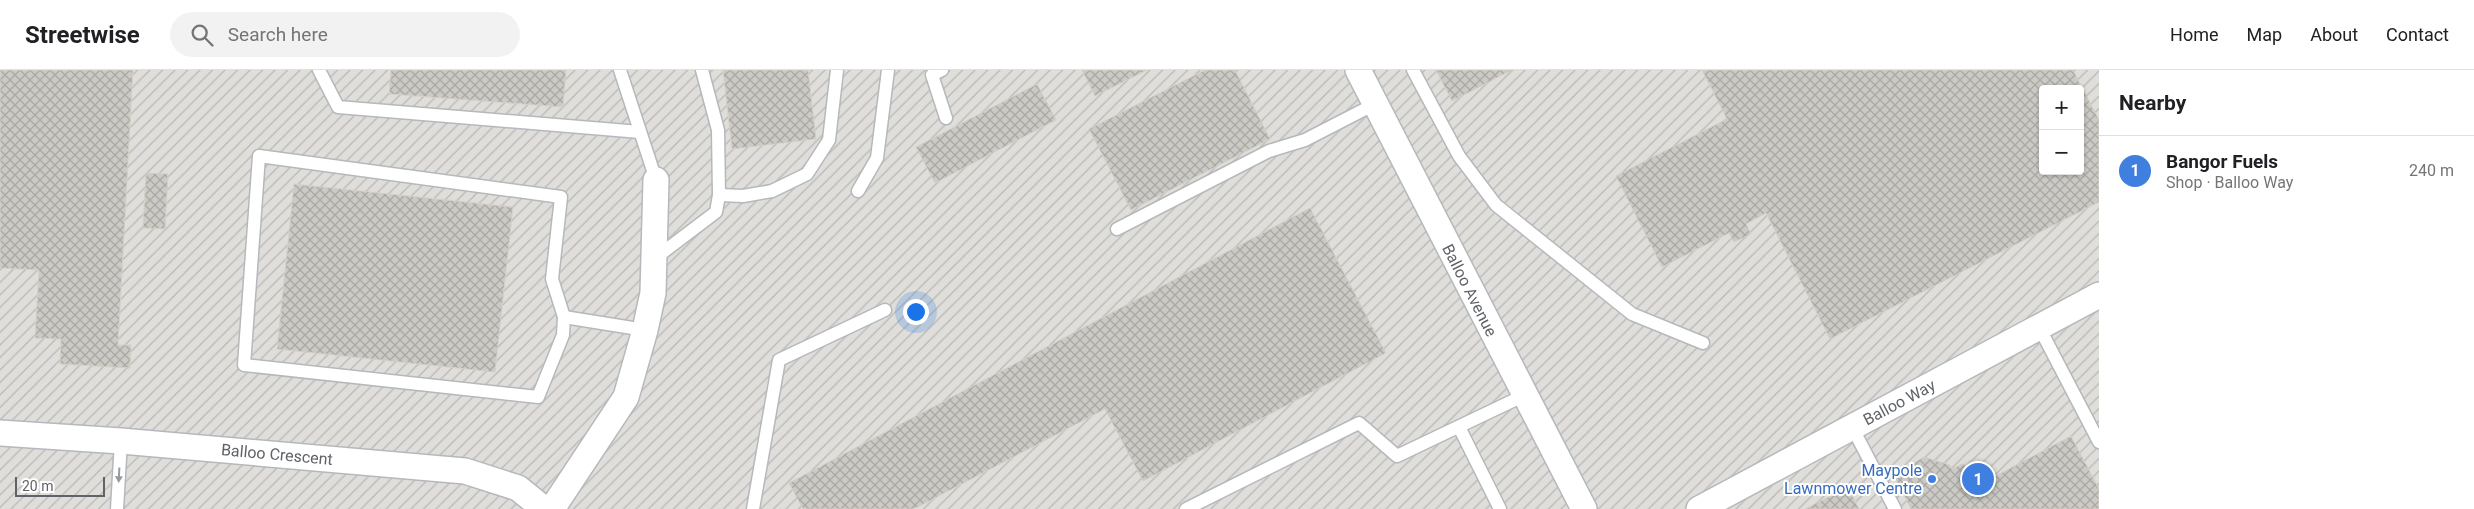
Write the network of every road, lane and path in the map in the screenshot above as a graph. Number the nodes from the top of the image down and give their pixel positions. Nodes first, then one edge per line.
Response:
1 (319, 70) edge
2 (620, 70) edge
3 (702, 70) edge
4 (837, 70) edge
5 (888, 70) edge
6 (942, 70) edge
7 (1358, 70) edge
8 (1413, 70) edge
9 (1375, 104) junction
10 (946, 118) dead end
11 (640, 132) junction
12 (656, 180) joint
13 (858, 191) dead end
14 (718, 195) junction
15 (1117, 229) dead end
16 (654, 259) junction
17 (2099, 295) edge
18 (885, 310) dead end
19 (564, 317) junction
20 (2039, 327) junction
21 (645, 330) junction
22 (1703, 343) dead end
23 (1525, 395) junction
24 (1852, 427) junction
25 (1459, 428) junction
26 (0, 433) edge
27 (121, 441) junction
28 (2099, 442) edge
29 (117, 509) edge
30 (544, 509) edge
31 (552, 509) edge
32 (753, 509) edge
33 (1186, 509) edge
34 (1500, 509) edge
35 (1584, 509) edge
36 (1700, 509) edge
37 (1895, 509) edge

1 - 11 lane
2 - 11 lane
3 - 14 lane
4 - 14 lane
5 - 13 lane
6 - 10 lane
7 - 9 street, Balloo Avenue
8 - 22 lane
9 - 15 lane
9 - 23 street, Balloo Avenue
11 - 12 lane
12 - 16 street
14 - 16 lane
16 - 21 street
17 - 20 street, Balloo Way
18 - 32 lane
19 - 19 lane
19 - 21 lane
20 - 24 street, Balloo Way
20 - 28 lane
21 - 31 street
23 - 25 lane
23 - 35 street, Balloo Avenue
24 - 36 street, Balloo Way
24 - 37 lane
25 - 33 lane
25 - 34 lane
26 - 27 street, Balloo Crescent
27 -> 29 lane
27 - 30 street, Balloo Crescent

